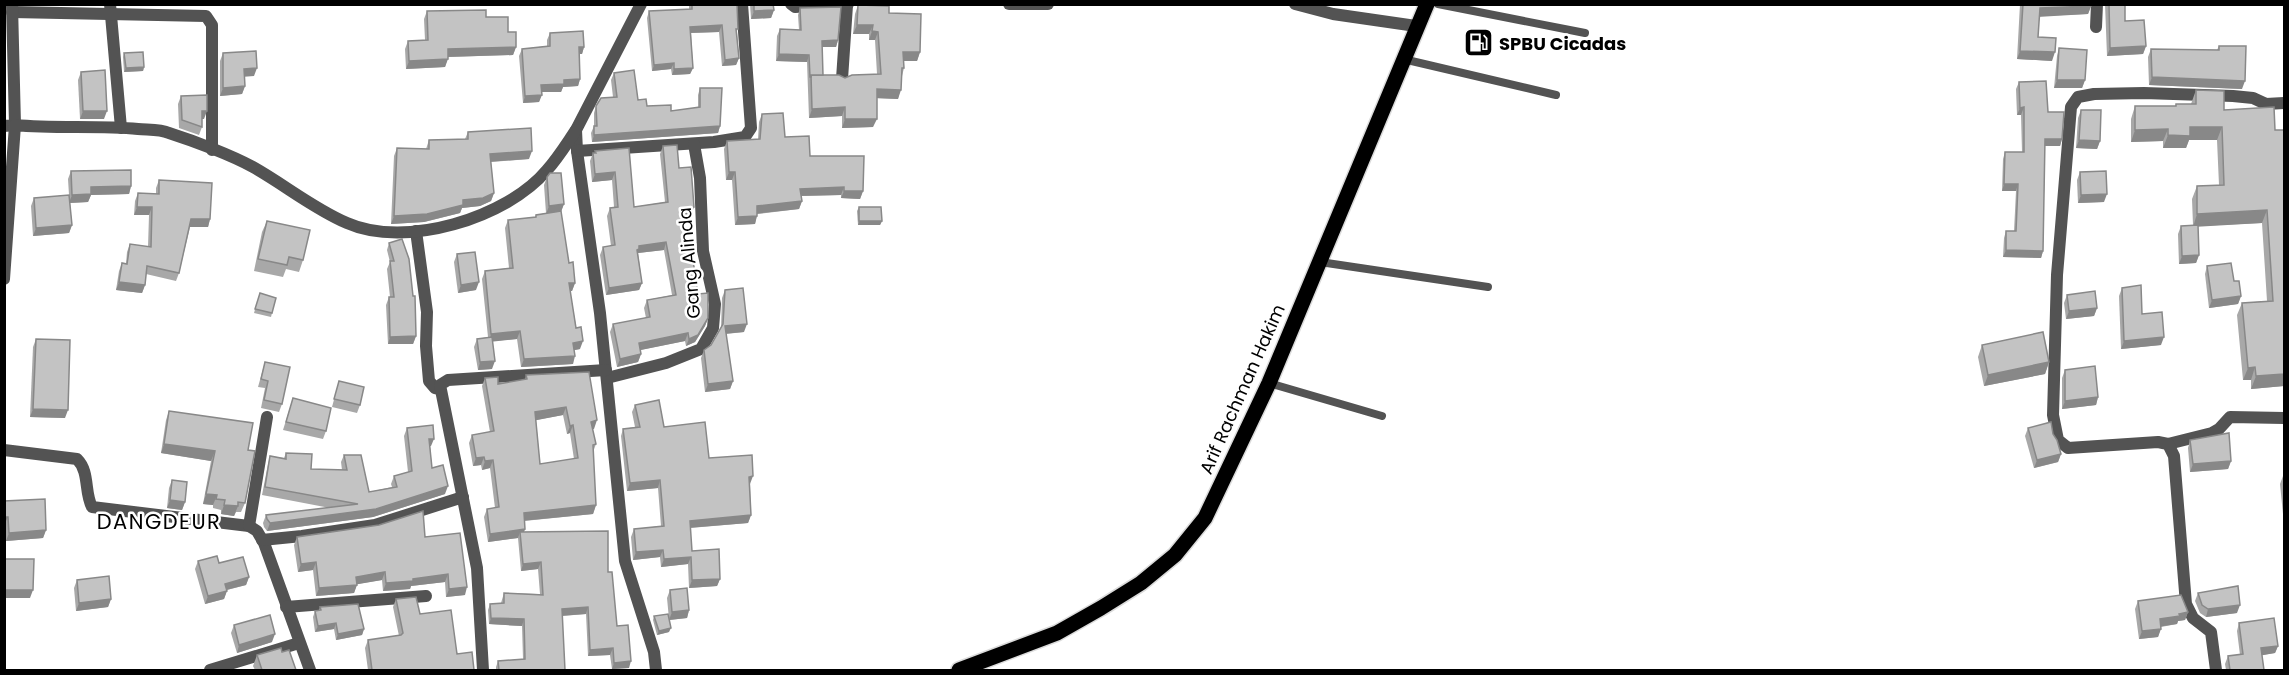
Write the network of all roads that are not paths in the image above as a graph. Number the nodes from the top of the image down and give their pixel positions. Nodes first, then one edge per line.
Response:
1 (641, 4) edge
2 (742, 4) edge
3 (791, 4) edge
4 (1009, 4) edge
5 (1048, 4) edge
6 (1295, 4) edge
7 (1427, 4) edge
8 (1438, 4) edge
9 (2097, 4) edge
10 (825, 5) edge
11 (848, 5) edge
12 (12, 8) edge
13 (110, 10) edge
14 (1416, 26) junction
15 (2096, 27) dead end
16 (1585, 33) dead end
17 (1403, 59) junction
18 (842, 79) edge
19 (1556, 94) dead end
20 (2284, 103) edge
21 (11, 128) edge
22 (121, 128) junction
23 (694, 144) junction
24 (572, 147) junction
25 (212, 150) junction
26 (416, 231) junction
27 (1320, 262) junction
28 (4, 279) edge
29 (1488, 287) dead end
30 (606, 374) junction
31 (1269, 383) junction
32 (440, 389) junction
33 (1382, 416) dead end
34 (267, 417) dead end
35 (2284, 418) edge
36 (2168, 444) junction
37 (4, 450) edge
38 (463, 497) junction
39 (249, 526) junction
40 (262, 540) junction
41 (426, 596) dead end
42 (286, 607) junction
43 (299, 643) junction
44 (210, 670) edge
45 (310, 670) edge
46 (483, 670) edge
47 (656, 670) edge
48 (959, 670) edge
49 (2216, 670) edge

1 - 24 street
2 - 23 street
3 - 10 street
4 - 5 street
6 - 14 street
7 - 14 main road, Arif Rachman Hakim
8 - 16 lane
9 - 15 street
10 - 11 street
11 - 18 street
12 - 13 street
12 - 21 street
13 - 22 street
13 - 25 street
14 - 17 main road, Arif Rachman Hakim
17 - 19 lane
17 - 27 main road, Arif Rachman Hakim
20 - 36 street
21 - 22 street
21 - 28 street
22 - 25 street
23 - 24 street
23 - 30 street, Gang Alinda
24 - 26 street
24 - 30 street
25 - 26 street
26 - 32 street
27 - 29 lane
27 - 31 main road, Arif Rachman Hakim
30 - 32 street, Gang Alinda
30 - 47 street
31 - 33 lane
31 - 48 main road, Arif Rachman Hakim
32 - 38 street
34 - 39 street
35 - 36 street
36 - 49 street
37 - 39 street
38 - 40 street
38 - 46 street
39 - 40 street
40 - 42 street
41 - 42 street
42 - 43 street
43 - 44 street
43 - 45 street

